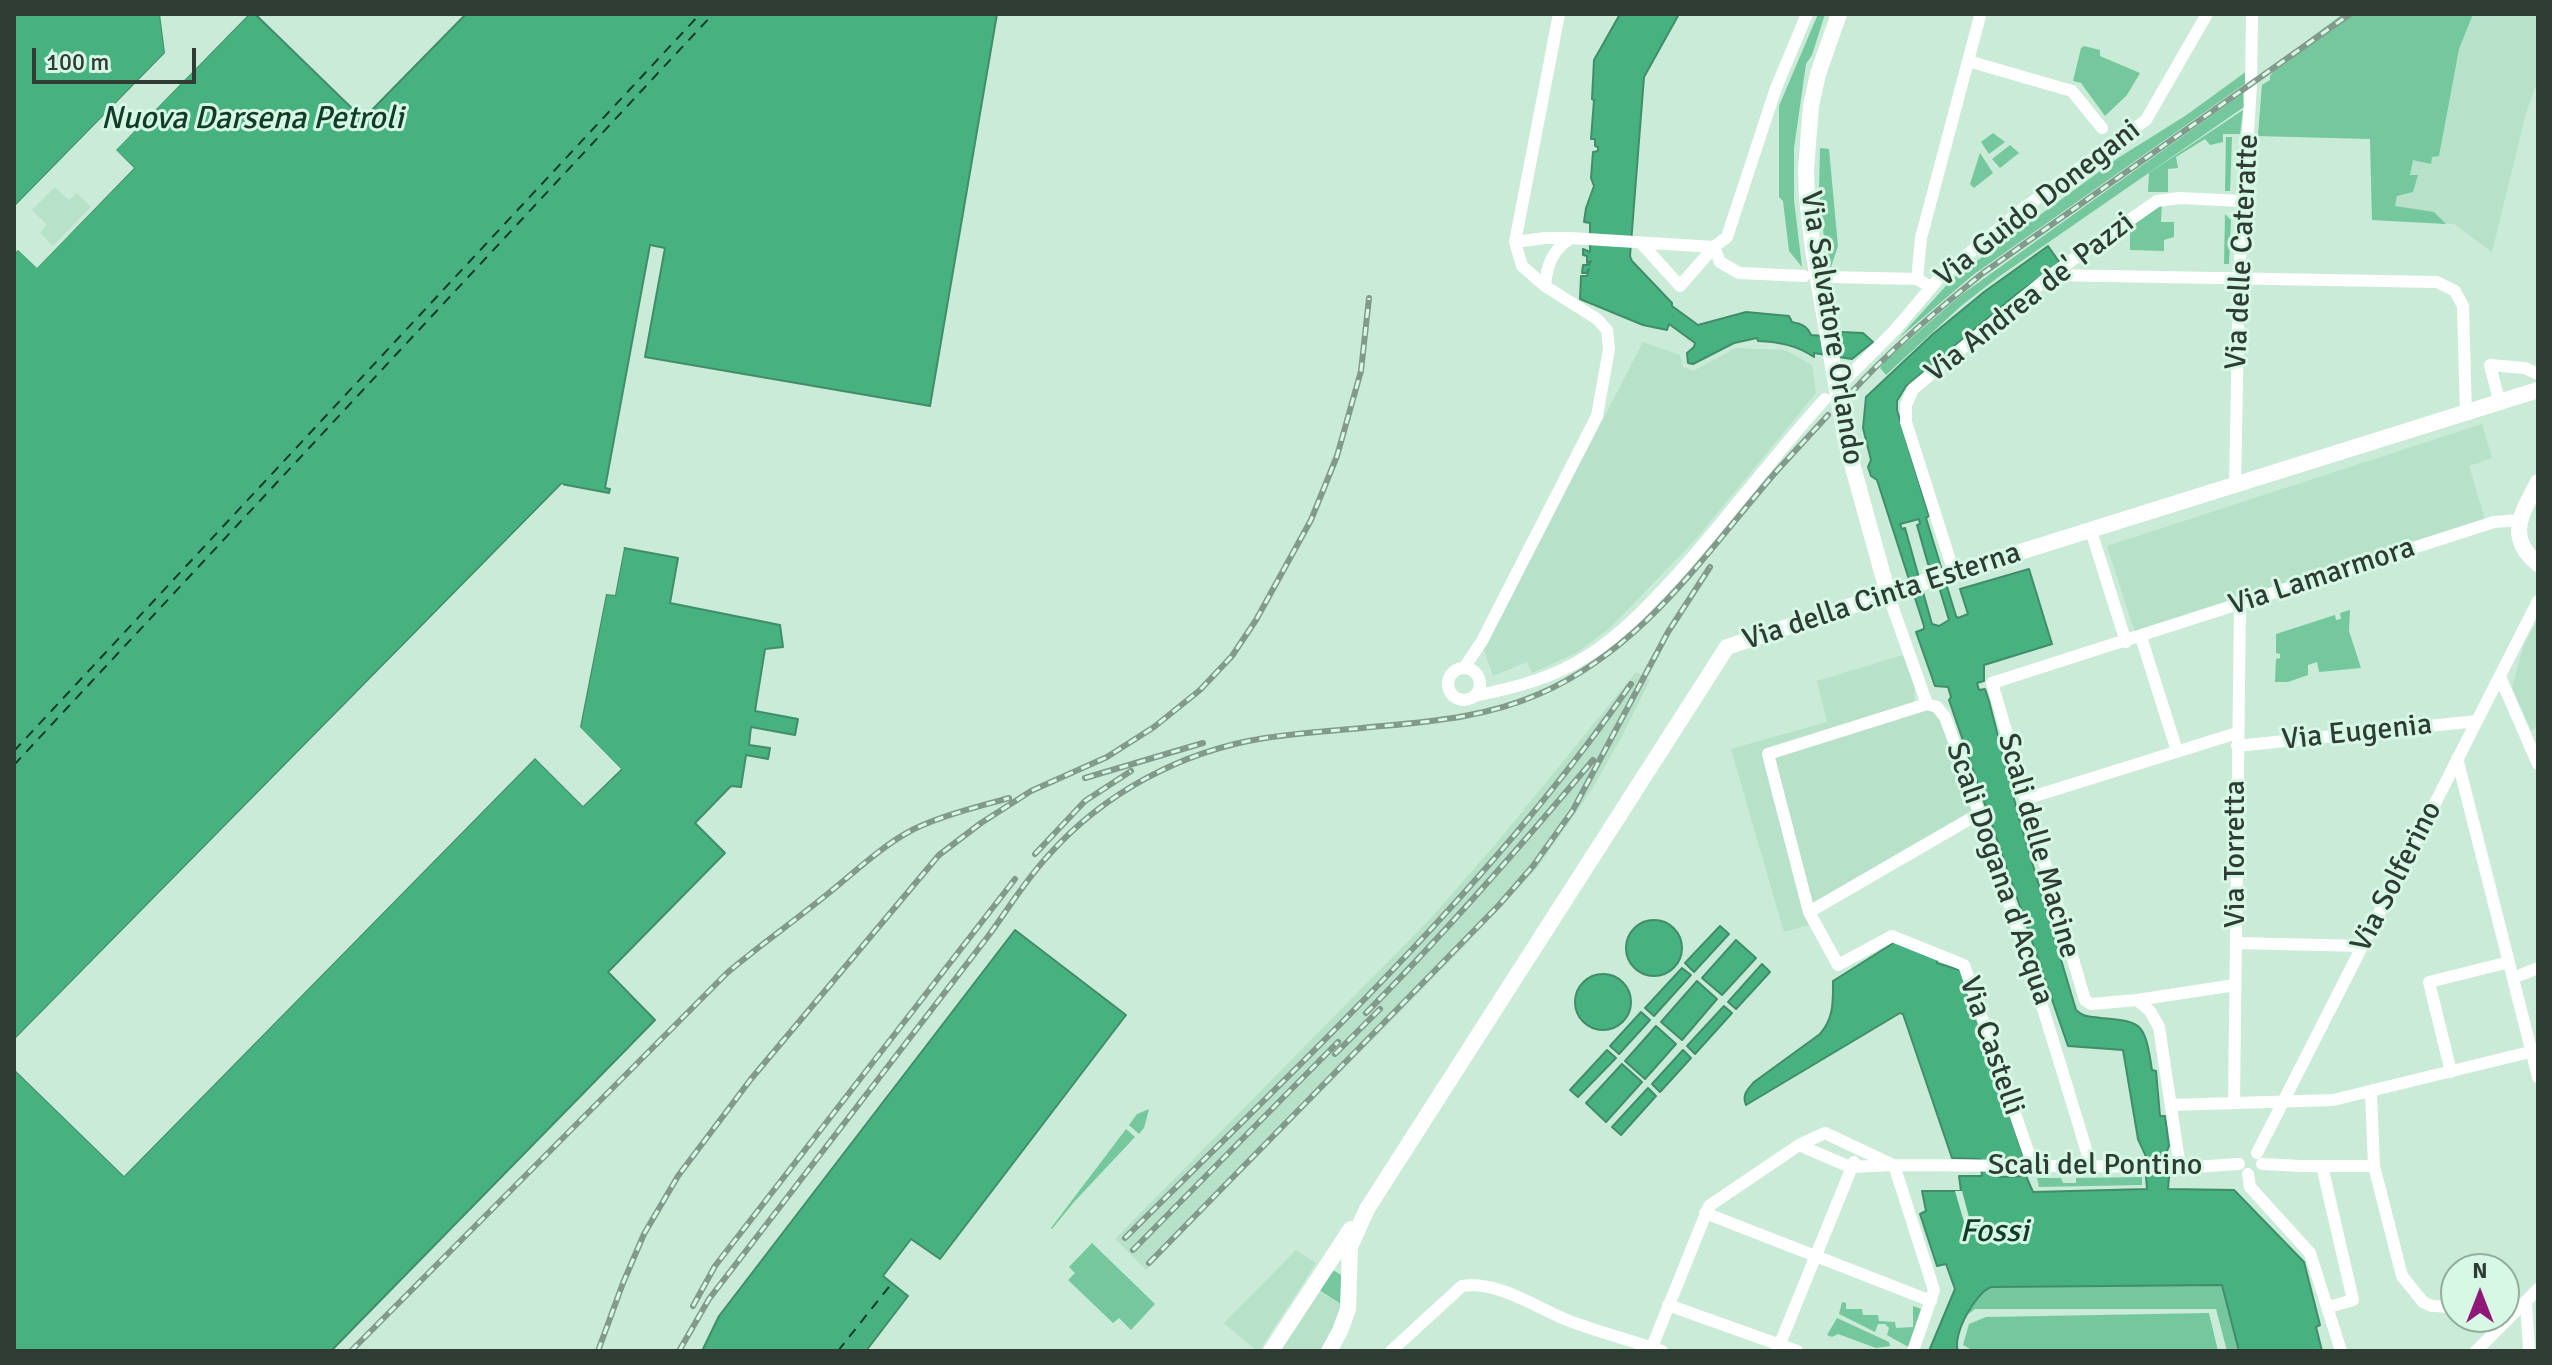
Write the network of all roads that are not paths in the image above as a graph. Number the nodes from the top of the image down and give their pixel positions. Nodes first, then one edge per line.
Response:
1 (1559, 14) edge
2 (1807, 14) edge
3 (1839, 14) edge
4 (2250, 15) edge
5 (1980, 16) edge
6 (2209, 16) edge
7 (1968, 61) junction
8 (2102, 128) dead end
9 (2242, 201) junction
10 (1571, 238) junction
11 (1515, 242) junction
12 (1641, 243) junction
13 (1714, 247) junction
14 (2051, 275) junction
15 (1804, 276) dead end
16 (1829, 277) dead end
17 (2239, 278) junction
18 (1917, 279) junction
19 (1545, 286) junction
20 (1930, 286) junction
21 (2538, 374) edge
22 (1847, 378) dead end
23 (2538, 390) edge
24 (1825, 399) dead end
25 (2500, 404) junction
26 (2466, 414) junction
27 (2538, 482) edge
28 (2235, 486) junction
29 (2520, 520) junction
30 (2091, 531) junction
31 (2538, 564) edge
32 (1954, 573) junction
33 (1888, 594) junction
34 (2538, 601) edge
35 (2240, 604) junction
36 (2141, 637) junction
37 (2126, 642) junction
38 (1464, 668) junction
39 (2500, 677) junction
40 (1479, 678) junction
41 (1992, 683) joint
42 (1510, 688) junction
43 (1474, 696) junction
44 (1927, 704) junction
45 (2477, 721) junction
46 (2237, 739) junction
47 (2177, 751) junction
48 (2457, 758) junction
49 (2538, 764) edge
50 (2025, 799) junction
51 (1980, 813) junction
52 (1809, 912) junction
53 (2236, 943) junction
54 (2362, 946) junction
55 (2509, 962) junction
56 (2538, 968) edge
57 (2513, 978) junction
58 (2235, 985) junction
59 (2137, 1000) junction
60 (2535, 1050) edge
61 (2451, 1072) junction
62 (2538, 1077) edge
63 (2371, 1092) junction
64 (2283, 1102) junction
65 (2234, 1103) junction
66 (2171, 1105) junction
67 (1799, 1145) junction
68 (1862, 1149) junction
69 (2259, 1158) junction
70 (1894, 1165) junction
71 (2031, 1166) junction
72 (2091, 1166) junction
73 (2322, 1166) junction
74 (2374, 1166) junction
75 (1850, 1167) junction
76 (2180, 1167) junction
77 (2243, 1169) junction
78 (1367, 1209) junction
79 (1705, 1213) junction
80 (1814, 1256) junction
81 (1326, 1265) junction
82 (1349, 1273) junction
83 (2538, 1289) edge
84 (1931, 1301) junction
85 (2520, 1304) edge
86 (2523, 1304) junction
87 (1668, 1305) junction
88 (2440, 1305) edge
89 (2329, 1307) junction
90 (1778, 1348) edge
91 (1657, 1349) edge
92 (1271, 1351) edge
93 (1329, 1351) edge
94 (1391, 1351) edge
95 (1797, 1351) edge
96 (1913, 1351) edge
97 (2341, 1351) edge
98 (2476, 1351) edge
99 (2529, 1351) edge

1 - 11 street
2 - 13 street
3 - 33 main road, Via Salvatore Orlando
4 - 9 street, Via delle Cateratte
5 - 7 street
6 - 20 street, Via Guido Donegani
7 - 8 street
7 - 18 street
9 - 14 street, Via Andrea de' Pazzi
9 - 17 street, Via delle Cateratte
10 - 11 street
10 - 12 street
10 - 19 street
11 - 19 street
12 - 13 street
12 - 13 street
13 - 15 street
14 - 17 street
14 - 32 street, Via Andrea de' Pazzi
16 - 18 street
17 - 26 street
17 - 28 street, Via delle Cateratte
18 - 20 street
19 - 38 street
20 - 22 street, Via Guido Donegani
21 - 25 street
23 - 25 main road, Via della Cinta Esterna
24 - 42 street
25 - 26 main road, Via della Cinta Esterna
26 - 28 main road, Via della Cinta Esterna
27 - 29 main road
28 - 30 main road, Via della Cinta Esterna
29 - 31 main road
29 - 35 street, Via Lamarmora
30 - 32 main road, Via della Cinta Esterna
30 - 37 street
32 - 33 main road, Via della Cinta Esterna
33 - 44 street, Scali Dogana d'Acqua
33 - 78 main road, Via della Cinta Esterna
34 - 39 street, Via Solferino
35 - 36 street, Via Lamarmora
35 - 46 street, Via Torretta
36 - 37 street, Via Lamarmora
36 - 47 street
37 - 41 street, Via Lamarmora
38 - 40 street
38 - 43 street
39 - 45 street, Via Solferino
39 - 49 street
40 - 42 street
40 - 43 street
41 - 50 street, Scali delle Macine
42 - 43 street
44 - 51 street, Scali Dogana d'Acqua
44 - 52 street
45 - 46 street, Via Eugenia
45 - 48 street, Via Solferino
46 - 47 street, Via Eugenia
46 - 53 street, Via Torretta
47 - 50 street, Via Eugenia
48 - 54 street, Via Solferino
48 - 55 street
50 - 59 street, Scali delle Macine
51 - 52 street
51 - 72 street, Scali Dogana d'Acqua
52 - 71 street, Via Castelli
53 - 54 street
53 - 58 street, Via Torretta
54 - 64 street, Via Solferino
55 - 57 street
55 - 61 street
56 - 57 street
57 - 60 street
58 - 59 street
58 - 65 street, Via Torretta
59 - 66 street
60 - 61 street
60 - 62 street
61 - 63 street
63 - 64 street
63 - 74 street
64 - 65 street
64 - 69 street, Via Solferino
65 - 66 street
66 - 76 street
67 - 68 street
67 - 75 street
67 - 79 street
68 - 70 street
68 - 75 street
69 - 73 street
69 - 77 street
69 - 77 street
70 - 71 street, Scali del Pontino
70 - 75 street, Scali del Pontino
70 - 84 street
71 - 72 street, Scali del Pontino
72 - 76 street, Scali del Pontino
73 - 74 street
73 - 89 street
74 - 88 street
75 - 80 street
76 - 77 street, Scali del Pontino
77 - 89 street
78 - 81 main road, Via della Cinta Esterna
78 - 82 main road, Via della Cinta Esterna
79 - 80 street
79 - 87 street
80 - 84 street
80 - 90 street
81 - 82 main road
81 - 92 main road, Via della Cinta Esterna
82 - 93 main road, Via della Cinta Esterna
83 - 86 street
84 - 96 street
85 - 86 street
86 - 98 street
86 - 99 street
87 - 90 street
87 - 91 street
89 - 97 street
90 - 95 street
91 - 94 street

